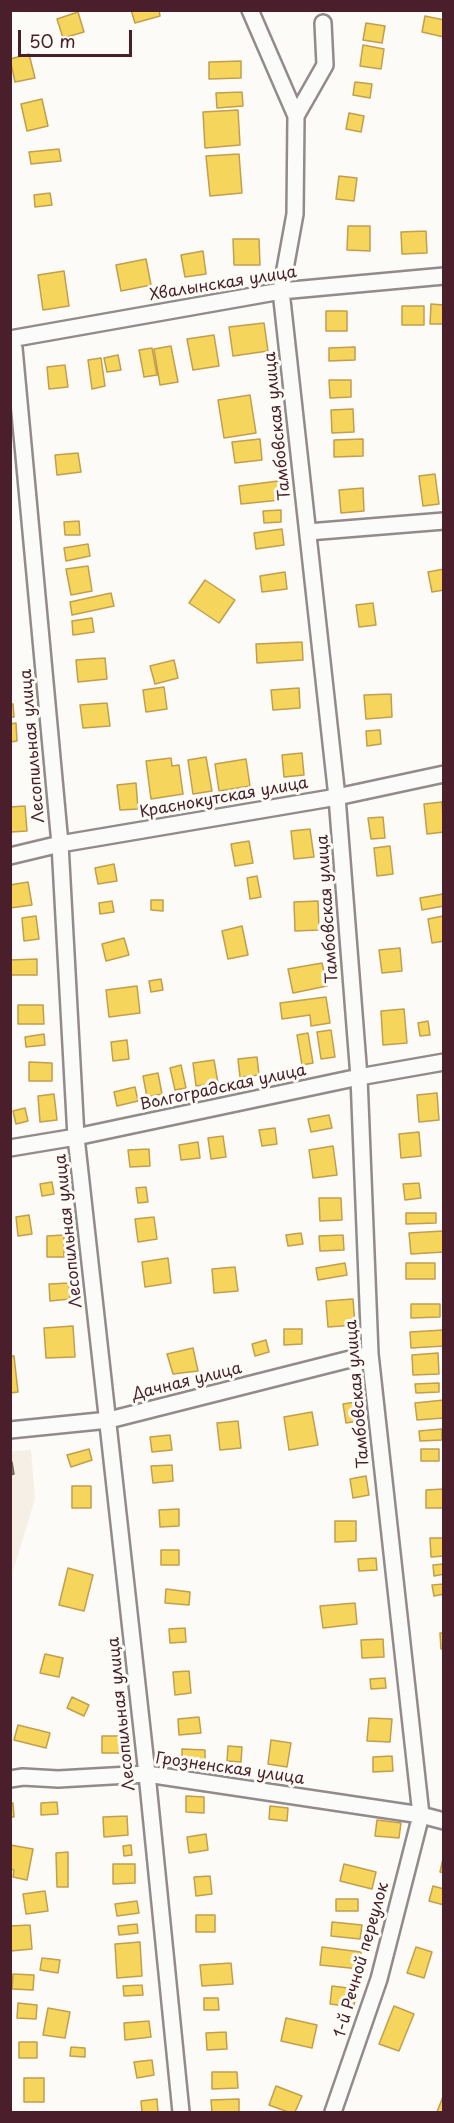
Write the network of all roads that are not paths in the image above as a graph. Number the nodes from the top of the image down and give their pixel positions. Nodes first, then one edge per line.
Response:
1 (250, 10) edge
2 (322, 24) dead end
3 (296, 116) junction
4 (444, 276) edge
5 (281, 291) junction
6 (10, 339) edge
7 (10, 345) edge
8 (444, 521) edge
9 (308, 532) junction
10 (444, 774) edge
11 (337, 797) junction
12 (60, 844) junction
13 (10, 856) edge
14 (444, 1062) edge
15 (359, 1077) junction
16 (76, 1137) junction
17 (10, 1148) edge
18 (370, 1354) junction
19 (109, 1420) junction
20 (10, 1430) edge
21 (147, 1774) junction
22 (10, 1779) edge
23 (421, 1815) junction
24 (444, 1821) edge
25 (181, 2112) edge
26 (333, 2112) edge

1 - 3 street, Тамбовская улица
2 - 3 street
3 - 5 street, Тамбовская улица
4 - 5 street, Хвалынская улица
5 - 6 street, Хвалынская улица
5 - 9 street, Тамбовская улица
7 - 12 street, Лесопильная улица
8 - 9 street
9 - 11 street, Тамбовская улица
10 - 11 street, Краснокутская улица
11 - 12 street, Краснокутская улица
11 - 15 street, Тамбовская улица
12 - 13 street, Краснокутская улица
12 - 16 street, Лесопильная улица
14 - 15 street, Волгоградская улица
15 - 16 street, Волгоградская улица
15 - 18 street, Тамбовская улица
16 - 17 street, Волгоградская улица
16 - 19 street, Лесопильная улица
18 - 19 street, Дачная улица
18 - 23 street, Тамбовская улица
19 - 20 street, Дачная улица
19 - 21 street, Лесопильная улица
21 - 22 street, Грозненская улица
21 - 23 street, Грозненская улица
21 - 25 street, Лесопильная улица
23 - 24 street, Грозненская улица
23 - 26 street, 1-й Речной переулок

